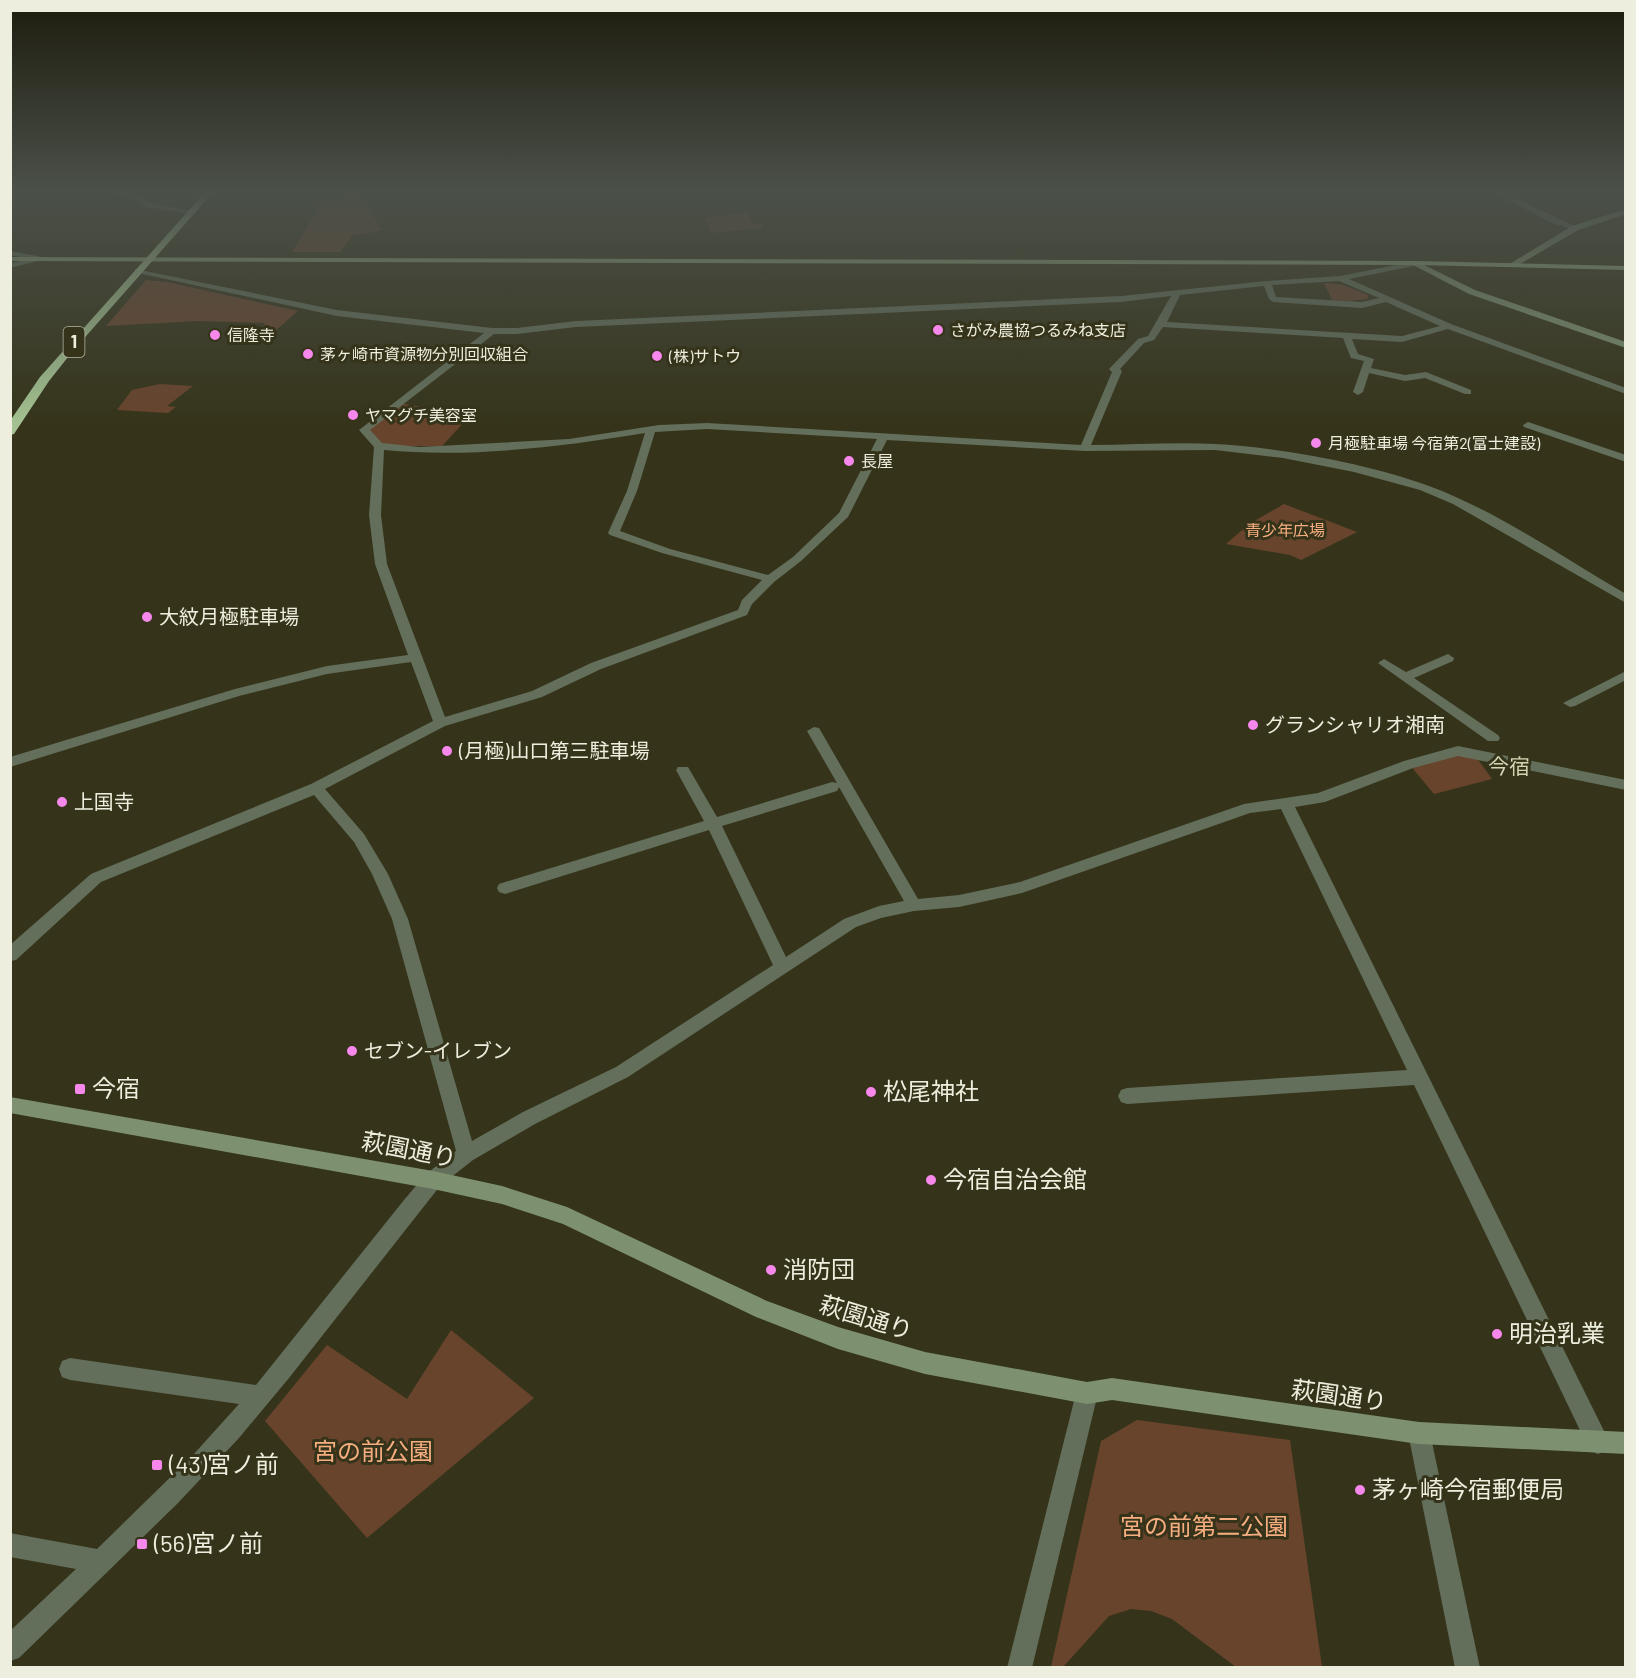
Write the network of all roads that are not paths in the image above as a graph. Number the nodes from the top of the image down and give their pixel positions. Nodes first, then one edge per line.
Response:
1 (140, 268) edge
2 (1389, 268) edge
3 (1426, 268) edge
4 (138, 271) junction
5 (1340, 278) junction
6 (1267, 283) junction
7 (1176, 294) junction
8 (1386, 299) junction
9 (1161, 324) junction
10 (1448, 326) junction
11 (492, 331) junction
12 (1347, 336) junction
13 (1626, 345) edge
14 (1366, 370) junction
15 (1626, 391) edge
16 (1359, 392) dead end
17 (1468, 392) dead end
18 (1528, 426) dead end
19 (651, 429) junction
20 (10, 431) edge
21 (883, 438) junction
22 (379, 446) junction
23 (1085, 448) junction
24 (1626, 459) edge
25 (770, 579) junction
26 (1626, 599) edge
27 (415, 658) junction
28 (1448, 658) dead end
29 (1384, 663) dead end
30 (1626, 675) edge
31 (1405, 677) junction
32 (1570, 703) dead end
33 (440, 723) junction
34 (814, 731) dead end
35 (1493, 738) dead end
36 (10, 762) edge
37 (682, 770) dead end
38 (1626, 785) edge
39 (832, 787) dead end
40 (316, 789) junction
41 (1286, 803) junction
42 (713, 824) junction
43 (505, 888) dead end
44 (914, 905) junction
45 (10, 955) edge
46 (782, 966) junction
47 (1419, 1077) junction
48 (1127, 1096) dead end
49 (10, 1105) edge
50 (466, 1154) junction
51 (433, 1180) junction
52 (70, 1369) dead end
53 (1087, 1394) junction
54 (260, 1396) junction
55 (1419, 1433) junction
56 (1598, 1443) junction
57 (1626, 1443) edge
58 (10, 1545) edge
59 (100, 1561) junction
60 (10, 1649) edge
61 (1019, 1668) edge
62 (1468, 1668) edge

1 - 4 highway, 1
2 - 5 street
3 - 13 street
4 - 11 street
4 - 20 highway, 1
5 - 6 street
5 - 8 street
6 - 7 street
6 - 8 street
7 - 9 street
7 - 11 street
8 - 10 street
9 - 12 street
9 - 23 street
10 - 12 street
10 - 15 street
11 - 22 street
12 - 14 street
14 - 16 street
14 - 17 street
18 - 24 street
19 - 21 street
19 - 22 street
19 - 25 street
21 - 23 street
21 - 25 street
22 - 27 street
23 - 26 street
25 - 33 street
27 - 33 street
27 - 36 street
28 - 31 street
29 - 31 street
30 - 32 street
31 - 35 street
33 - 40 street
34 - 44 street
37 - 42 street
38 - 41 street
39 - 42 street
40 - 45 street
40 - 50 street
41 - 44 street
41 - 47 street
42 - 43 street
42 - 46 street
44 - 46 street
46 - 50 street
47 - 48 street
47 - 56 street
49 - 51 street, 萩園通り
50 - 51 street
51 - 53 street, 萩園通り
51 - 54 street
52 - 54 street
53 - 55 street, 萩園通り
53 - 61 street
54 - 59 street
55 - 56 street, 萩園通り
55 - 62 street
56 - 57 street, 萩園通り
58 - 59 street
59 - 60 street

